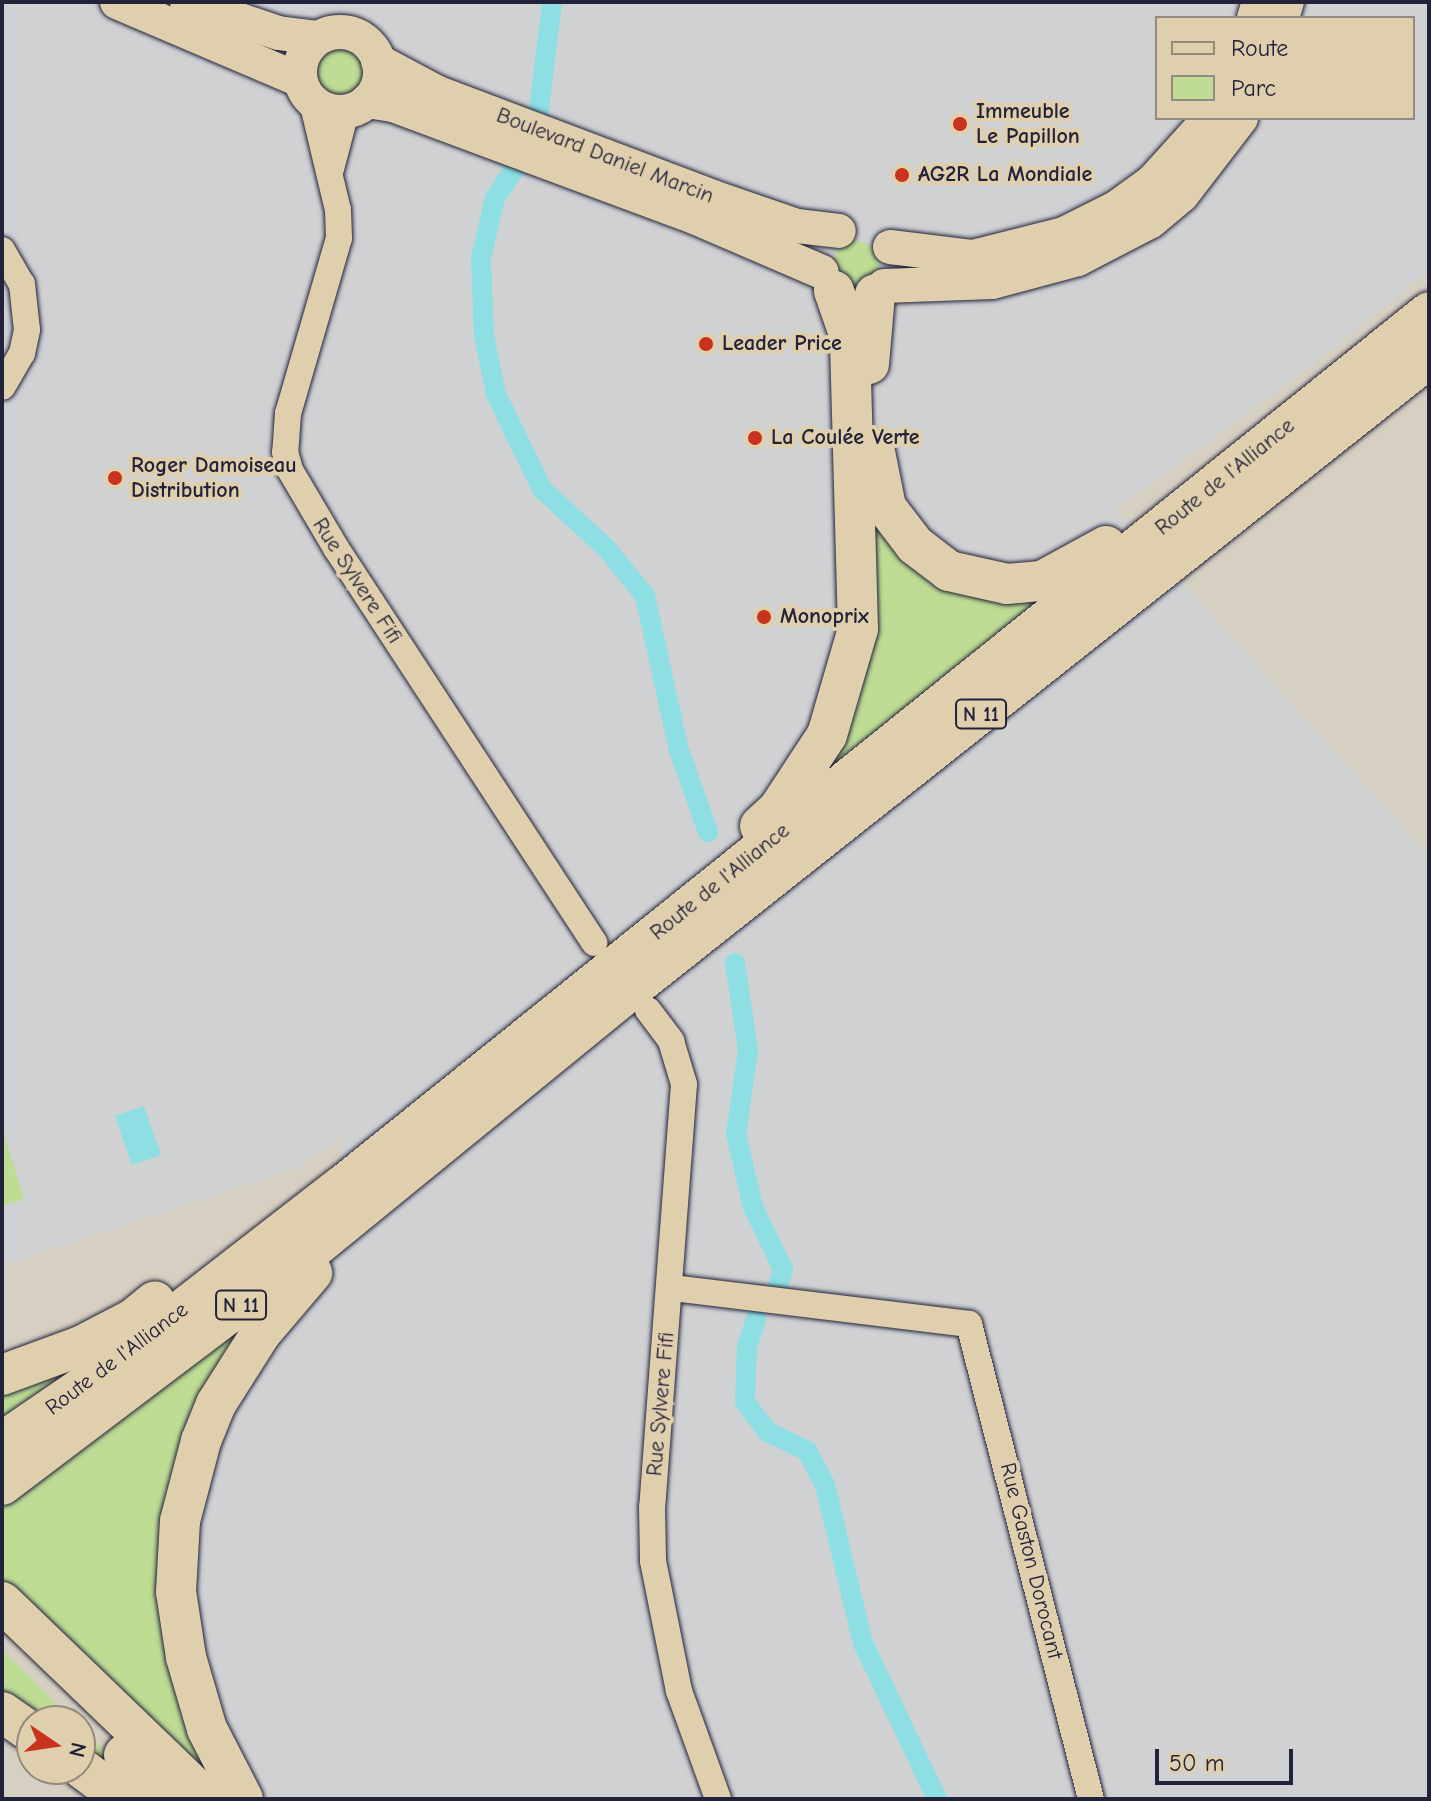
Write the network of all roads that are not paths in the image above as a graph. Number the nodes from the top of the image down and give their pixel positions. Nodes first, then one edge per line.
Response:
1 (117, 2) edge
2 (187, 2) edge
3 (317, 38) junction
4 (378, 61) junction
5 (306, 90) junction
6 (356, 106) junction
7 (1208, 120) edge
8 (1239, 120) edge
9 (330, 177) junction
10 (839, 231) junction
11 (890, 247) junction
12 (2, 250) edge
13 (828, 282) junction
14 (880, 290) junction
15 (1429, 312) edge
16 (1429, 358) edge
17 (1429, 373) edge
18 (2, 387) edge
19 (1311, 449) junction
20 (1252, 454) junction
21 (654, 935) junction
22 (594, 943) dead end
23 (648, 1010) dead end
24 (468, 1105) junction
25 (672, 1288) junction
26 (2, 1375) edge
27 (2, 1442) edge
28 (2, 1485) edge
29 (2, 1602) edge
30 (2, 1634) edge
31 (96, 1779) edge
32 (73, 1785) edge
33 (91, 1799) edge
34 (123, 1799) edge
35 (166, 1799) edge
36 (207, 1799) edge
37 (243, 1799) edge
38 (718, 1799) edge
39 (1091, 1799) edge

1 - 5 main road
2 - 3 main road
3 - 4 main road
3 - 5 main road
4 - 6 main road
4 - 10 main road, Boulevard Daniel Marcin
5 - 6 main road
5 - 9 street, Rue Sylvere Fifi
6 - 9 street, Rue Sylvere Fifi
6 - 13 main road, Boulevard Daniel Marcin
7 - 11 main road
8 - 14 main road
9 - 22 street, Rue Sylvere Fifi
10 - 11 main road
10 - 13 main road
11 - 14 main road
12 - 18 street
13 - 14 main road
13 - 21 highway
14 - 20 highway
15 - 20 highway, Route de l'Alliance / N 11
16 - 19 highway, Route de l'Alliance / N 11
17 - 19 highway
19 - 24 highway, Route de l'Alliance / N 11
20 - 21 highway, Route de l'Alliance / N 11
21 - 24 highway, Route de l'Alliance / N 11
23 - 25 street, Rue Sylvere Fifi
24 - 26 highway
24 - 27 highway, Route de l'Alliance / N 11
24 - 28 highway, Route de l'Alliance / N 11
24 - 37 highway
25 - 38 street, Rue Sylvere Fifi
25 - 39 street, Rue Gaston Dorocant
29 - 36 highway
30 - 35 highway
31 - 34 highway
32 - 33 highway

